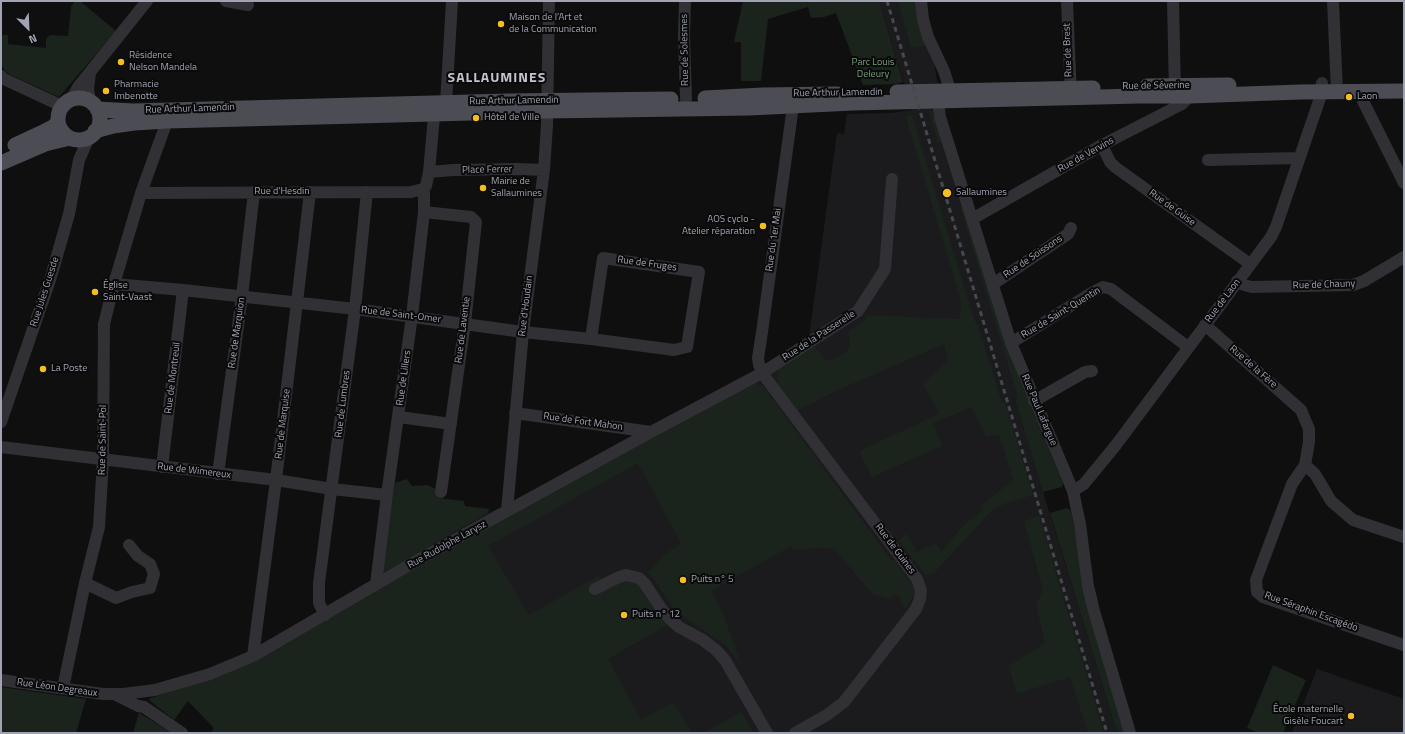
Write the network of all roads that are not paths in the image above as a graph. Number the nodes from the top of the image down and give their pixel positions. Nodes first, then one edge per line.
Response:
1 (147, 1) edge
2 (226, 1) edge
3 (452, 1) edge
4 (549, 1) edge
5 (685, 1) edge
6 (921, 1) edge
7 (1067, 1) edge
8 (1173, 1) edge
9 (1333, 1) edge
10 (248, 5) dead end
11 (90, 72) junction
12 (1, 76) edge
13 (1404, 80) edge
14 (1322, 87) junction
15 (1337, 87) junction
16 (1404, 90) edge
17 (1182, 91) junction
18 (940, 93) junction
19 (1070, 93) junction
20 (686, 99) junction
21 (794, 100) junction
22 (1364, 101) dead end
23 (903, 102) joint
24 (67, 103) junction
25 (93, 105) junction
26 (547, 106) junction
27 (439, 107) junction
28 (167, 121) junction
29 (58, 122) junction
30 (92, 134) junction
31 (72, 138) junction
32 (1102, 145) junction
33 (1, 152) edge
34 (1299, 158) junction
35 (79, 160) junction
36 (1208, 160) dead end
37 (1, 163) edge
38 (544, 170) junction
39 (429, 172) junction
40 (892, 179) dead end
41 (1404, 183) edge
42 (423, 189) junction
43 (254, 192) junction
44 (310, 192) junction
45 (367, 192) junction
46 (141, 193) junction
47 (424, 212) junction
48 (972, 219) junction
49 (1071, 228) dead end
50 (1404, 257) edge
51 (1250, 264) junction
52 (1237, 281) junction
53 (114, 284) junction
54 (993, 284) junction
55 (183, 290) junction
56 (242, 296) junction
57 (297, 303) junction
58 (355, 308) junction
59 (412, 316) junction
60 (465, 323) junction
61 (1205, 325) junction
62 (523, 332) junction
63 (591, 339) junction
64 (1011, 343) junction
65 (687, 347) joint
66 (1188, 348) junction
67 (1092, 371) dead end
68 (762, 373) junction
69 (1034, 401) junction
70 (515, 413) junction
71 (398, 417) junction
72 (1, 422) edge
73 (451, 424) junction
74 (651, 432) junction
75 (1, 447) edge
76 (103, 460) junction
77 (1305, 465) junction
78 (162, 467) junction
79 (218, 474) junction
80 (276, 480) junction
81 (332, 489) junction
82 (1073, 491) junction
83 (441, 492) dead end
84 (387, 495) junction
85 (507, 511) junction
86 (1404, 537) edge
87 (129, 545) dead end
88 (85, 583) junction
89 (376, 584) junction
90 (594, 589) dead end
91 (325, 615) junction
92 (1404, 645) edge
93 (253, 656) junction
94 (1, 680) edge
95 (63, 688) junction
96 (141, 692) junction
97 (119, 694) junction
98 (144, 707) junction
99 (182, 733) edge
100 (766, 733) edge
101 (796, 733) edge
102 (1130, 733) edge

1 - 11 street
2 - 10 street
3 - 27 street
4 - 26 street, Rue d'Houdain
5 - 20 street, Rue de Solesmes
6 - 18 street, Rue Paul Lafargue
7 - 19 street, Rue de Brest
8 - 17 street
9 - 15 street
11 - 24 street
11 - 25 street
12 - 24 street
13 - 15 main road
14 - 15 main road, Rue de Séverine
14 - 17 main road, Rue de Séverine
14 - 34 street, Rue de Laon
15 - 16 main road
17 - 19 main road, Rue de Séverine
17 - 32 street, Rue de Vervins
18 - 19 main road, Rue de Séverine
18 - 21 main road, Rue Arthur Lamendin
18 - 23 main road, Rue de Séverine
18 - 48 street, Rue Paul Lafargue
20 - 21 main road, Rue Arthur Lamendin
20 - 26 main road, Rue Arthur Lamendin
21 - 23 main road, Rue Arthur Lamendin
21 - 26 main road, Rue Arthur Lamendin
21 - 68 street, Rue du 1er Mai
22 - 41 street
24 - 25 main road
24 - 29 main road
25 - 27 main road, Rue Arthur Lamendin
25 - 30 main road
26 - 27 main road, Rue Arthur Lamendin
26 - 38 street, Rue d'Houdain
27 - 28 main road, Rue Arthur Lamendin
27 - 39 street
28 - 30 main road, Rue Arthur Lamendin
28 - 46 street, Rue de Saint-Pol
29 - 31 main road
29 - 33 main road
30 - 31 main road
30 - 35 street, Rue Jules Guesde
31 - 35 street, Rue Jules Guesde
31 - 37 main road
32 - 48 street, Rue de Vervins
32 - 51 street, Rue de Guise
34 - 36 street
34 - 51 street, Rue de Laon
35 - 72 street, Rue Jules Guesde
38 - 39 street, Place Ferrer
38 - 62 street, Rue d'Houdain
39 - 42 street, Rue de Lillers
40 - 68 street, Rue de la Passerelle
42 - 45 street, Rue d'Hesdin
42 - 47 street, Rue de Lillers
43 - 44 street, Rue d'Hesdin
43 - 46 street, Rue d'Hesdin
43 - 56 street, Rue de Marquion
44 - 45 street, Rue d'Hesdin
44 - 57 street, Rue de Marquise
45 - 58 street, Rue de Lumbres
46 - 53 street, Rue de Saint-Pol
47 - 59 street, Rue de Lillers
47 - 60 street, Rue de Laventie
48 - 54 street, Rue Paul Lafargue
49 - 54 street, Rue de Soissons
50 - 52 street, Rue de Chauny
51 - 52 street, Rue de Laon
52 - 61 street, Rue de Laon
53 - 55 street, Rue de Saint-Omer
53 - 76 street, Rue de Saint-Pol
54 - 64 street, Rue Paul Lafargue
55 - 56 street, Rue de Saint-Omer
55 - 78 street, Rue de Montreuil
56 - 57 street, Rue de Saint-Omer
56 - 79 street, Rue de Marquion
57 - 58 street, Rue de Saint-Omer
57 - 80 street, Rue de Marquise
58 - 59 street, Rue de Saint-Omer
58 - 81 street, Rue de Lumbres
59 - 60 street, Rue de Saint-Omer
59 - 71 street, Rue de Lillers
60 - 62 street, Rue de Saint-Omer
60 - 73 street, Rue de Laventie
61 - 66 street, Rue de Laon
61 - 77 street, Rue de la Fère
62 - 63 street, Rue de Saint-Omer
62 - 70 street, Rue d'Houdain
63 - 65 street, Rue de Saint-Omer
63 - 65 street, Rue de Fruges
64 - 66 street, Rue de Saint-Quentin
64 - 69 street, Rue Paul Lafargue
66 - 82 street, Rue de Laon
67 - 69 street
68 - 74 street, Rue Rudolphe Larysz
68 - 101 street, Rue de Guines
69 - 82 street, Rue Paul Lafargue
70 - 74 street, Rue de Fort Mahon
70 - 85 street, Rue d'Houdain
71 - 73 street
71 - 84 street, Rue de Lillers
73 - 83 street, Rue de Laventie
74 - 85 street, Rue Rudolphe Larysz
75 - 76 street, Rue de Wimereux
76 - 78 street, Rue de Wimereux
76 - 88 street, Rue de Saint-Pol
77 - 86 street
77 - 92 street, Rue Séraphin Escagédo
78 - 79 street, Rue de Wimereux
79 - 80 street, Rue de Wimereux
80 - 81 street, Rue de Wimereux
80 - 93 street, Rue de Marquise
81 - 84 street, Rue de Wimereux
81 - 91 street, Rue de Lumbres
82 - 102 street, Rue Paul Lafargue
84 - 89 street, Rue de Lillers
85 - 89 street, Rue Rudolphe Larysz
87 - 88 street
88 - 95 street, Rue de Saint-Pol
89 - 91 street, Rue Rudolphe Larysz
90 - 100 street
91 - 93 street, Rue Rudolphe Larysz
93 - 96 street, Rue Rudolphe Larysz
94 - 95 street, Rue Léon Degreaux
95 - 97 street, Rue Léon Degreaux
96 - 97 street, Rue Rudolphe Larysz
96 - 98 street
97 - 98 street, Rue Léon Degreaux
98 - 99 street, Rue Léon Degreaux

